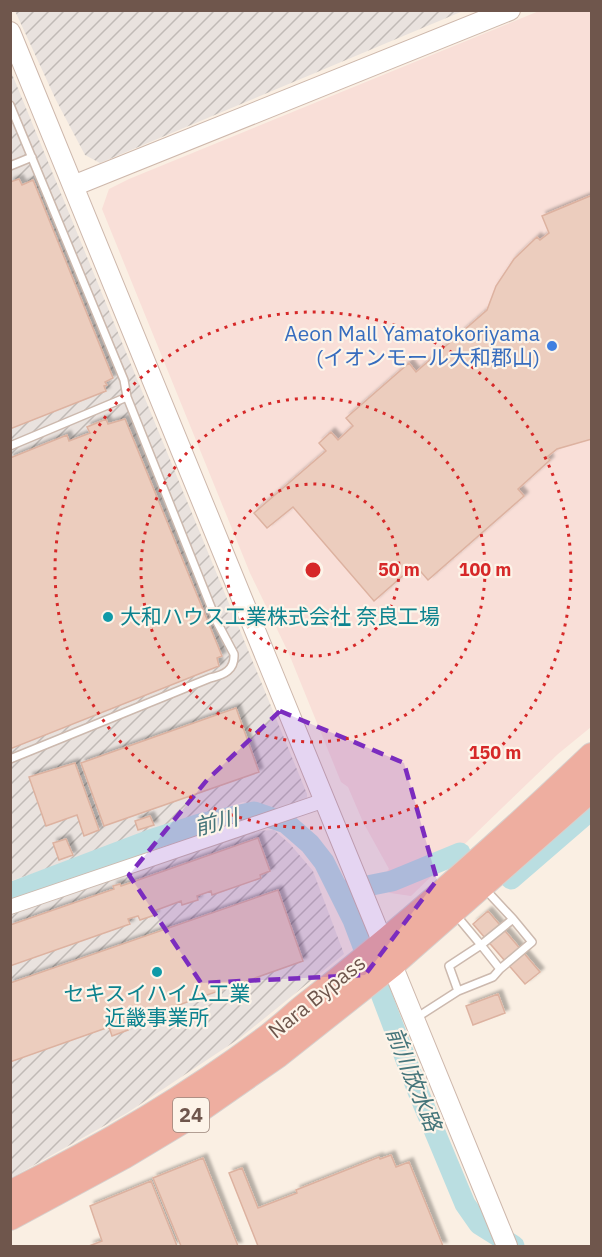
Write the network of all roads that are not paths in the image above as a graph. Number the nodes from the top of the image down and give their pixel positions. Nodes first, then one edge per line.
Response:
1 (510, 10) edge
2 (10, 32) edge
3 (10, 105) edge
4 (32, 157) junction
5 (10, 166) edge
6 (73, 186) junction
7 (127, 398) junction
8 (10, 446) edge
9 (591, 756) edge
10 (10, 759) edge
11 (591, 788) edge
12 (325, 800) junction
13 (482, 884) junction
14 (10, 908) edge
15 (452, 910) junction
16 (513, 920) junction
17 (481, 945) junction
18 (381, 959) junction
19 (500, 969) junction
20 (351, 983) junction
21 (458, 991) junction
22 (414, 1019) junction
23 (10, 1194) edge
24 (10, 1217) edge
25 (507, 1246) edge

1 - 6 street
2 - 6 street
3 - 4 lane
4 - 5 lane
4 - 7 lane
6 - 12 street
7 - 8 lane
7 - 10 lane
9 - 18 highway, Nara Bypass / 24
11 - 13 highway, Nara Bypass / 24
12 - 14 street
12 - 18 street
13 - 15 highway, Nara Bypass / 24
13 - 16 lane
15 - 17 lane
15 - 18 highway, Nara Bypass / 24
16 - 17 lane
16 - 19 lane
17 - 19 lane
17 - 21 lane
18 - 20 highway, Nara Bypass / 24
18 - 22 street
19 - 21 lane
20 - 23 highway, Nara Bypass / 24
20 - 24 highway, Nara Bypass / 24
21 - 22 lane
22 - 25 street

